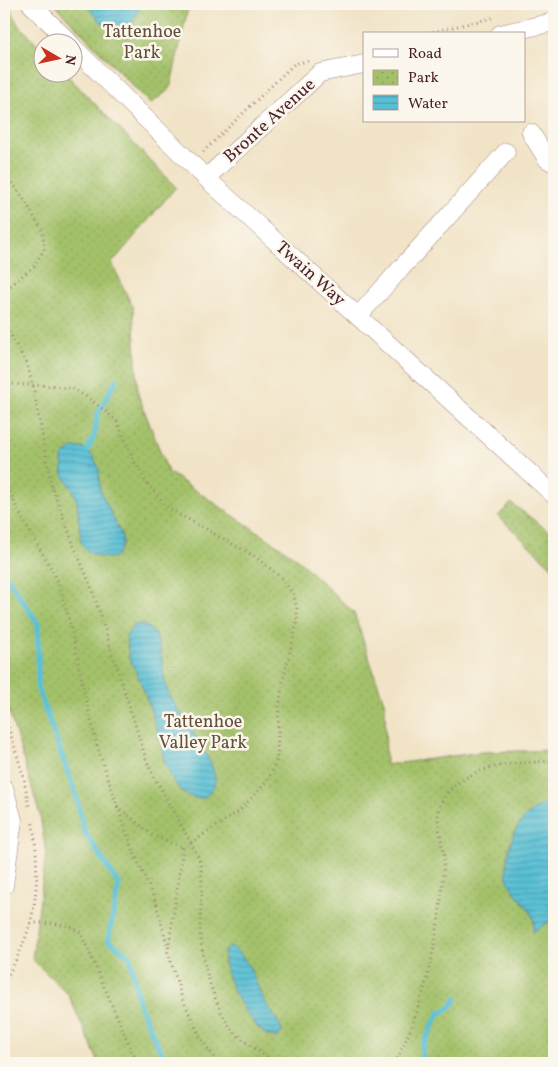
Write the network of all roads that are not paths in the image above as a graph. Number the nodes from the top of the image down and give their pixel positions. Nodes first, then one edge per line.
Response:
1 (31, 4) edge
2 (554, 22) edge
3 (498, 25) edge
4 (58, 32) edge
5 (82, 56) edge
6 (363, 64) edge
7 (531, 133) dead end
8 (506, 152) dead end
9 (554, 163) edge
10 (206, 178) junction
11 (358, 316) junction
12 (554, 495) edge
13 (4, 788) edge
14 (4, 886) edge

1 - 4 street
2 - 3 street
5 - 10 street, Twain Way
6 - 10 street, Bronte Avenue
7 - 9 street
8 - 11 street
10 - 11 street, Twain Way
11 - 12 street, Twain Way
13 - 14 street

